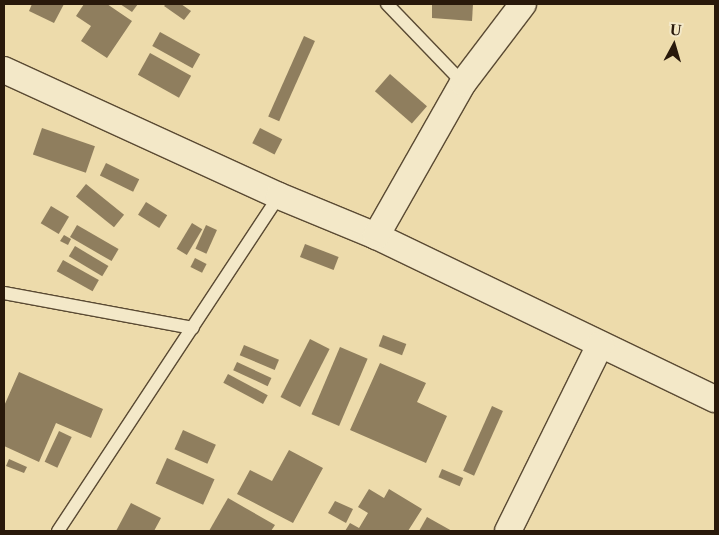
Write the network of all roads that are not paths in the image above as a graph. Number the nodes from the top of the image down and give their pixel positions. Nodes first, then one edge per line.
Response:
1 (387, 4) edge
2 (523, 4) edge
3 (4, 70) edge
4 (463, 83) junction
5 (279, 196) junction
6 (376, 236) junction
7 (4, 293) edge
8 (192, 328) junction
9 (600, 345) junction
10 (715, 399) edge
11 (58, 531) edge
12 (508, 531) edge

1 - 4 lane
2 - 4 street
3 - 5 street
4 - 6 street
5 - 6 street
5 - 8 lane
6 - 9 street
7 - 8 lane
8 - 11 lane
9 - 10 street
9 - 12 street

